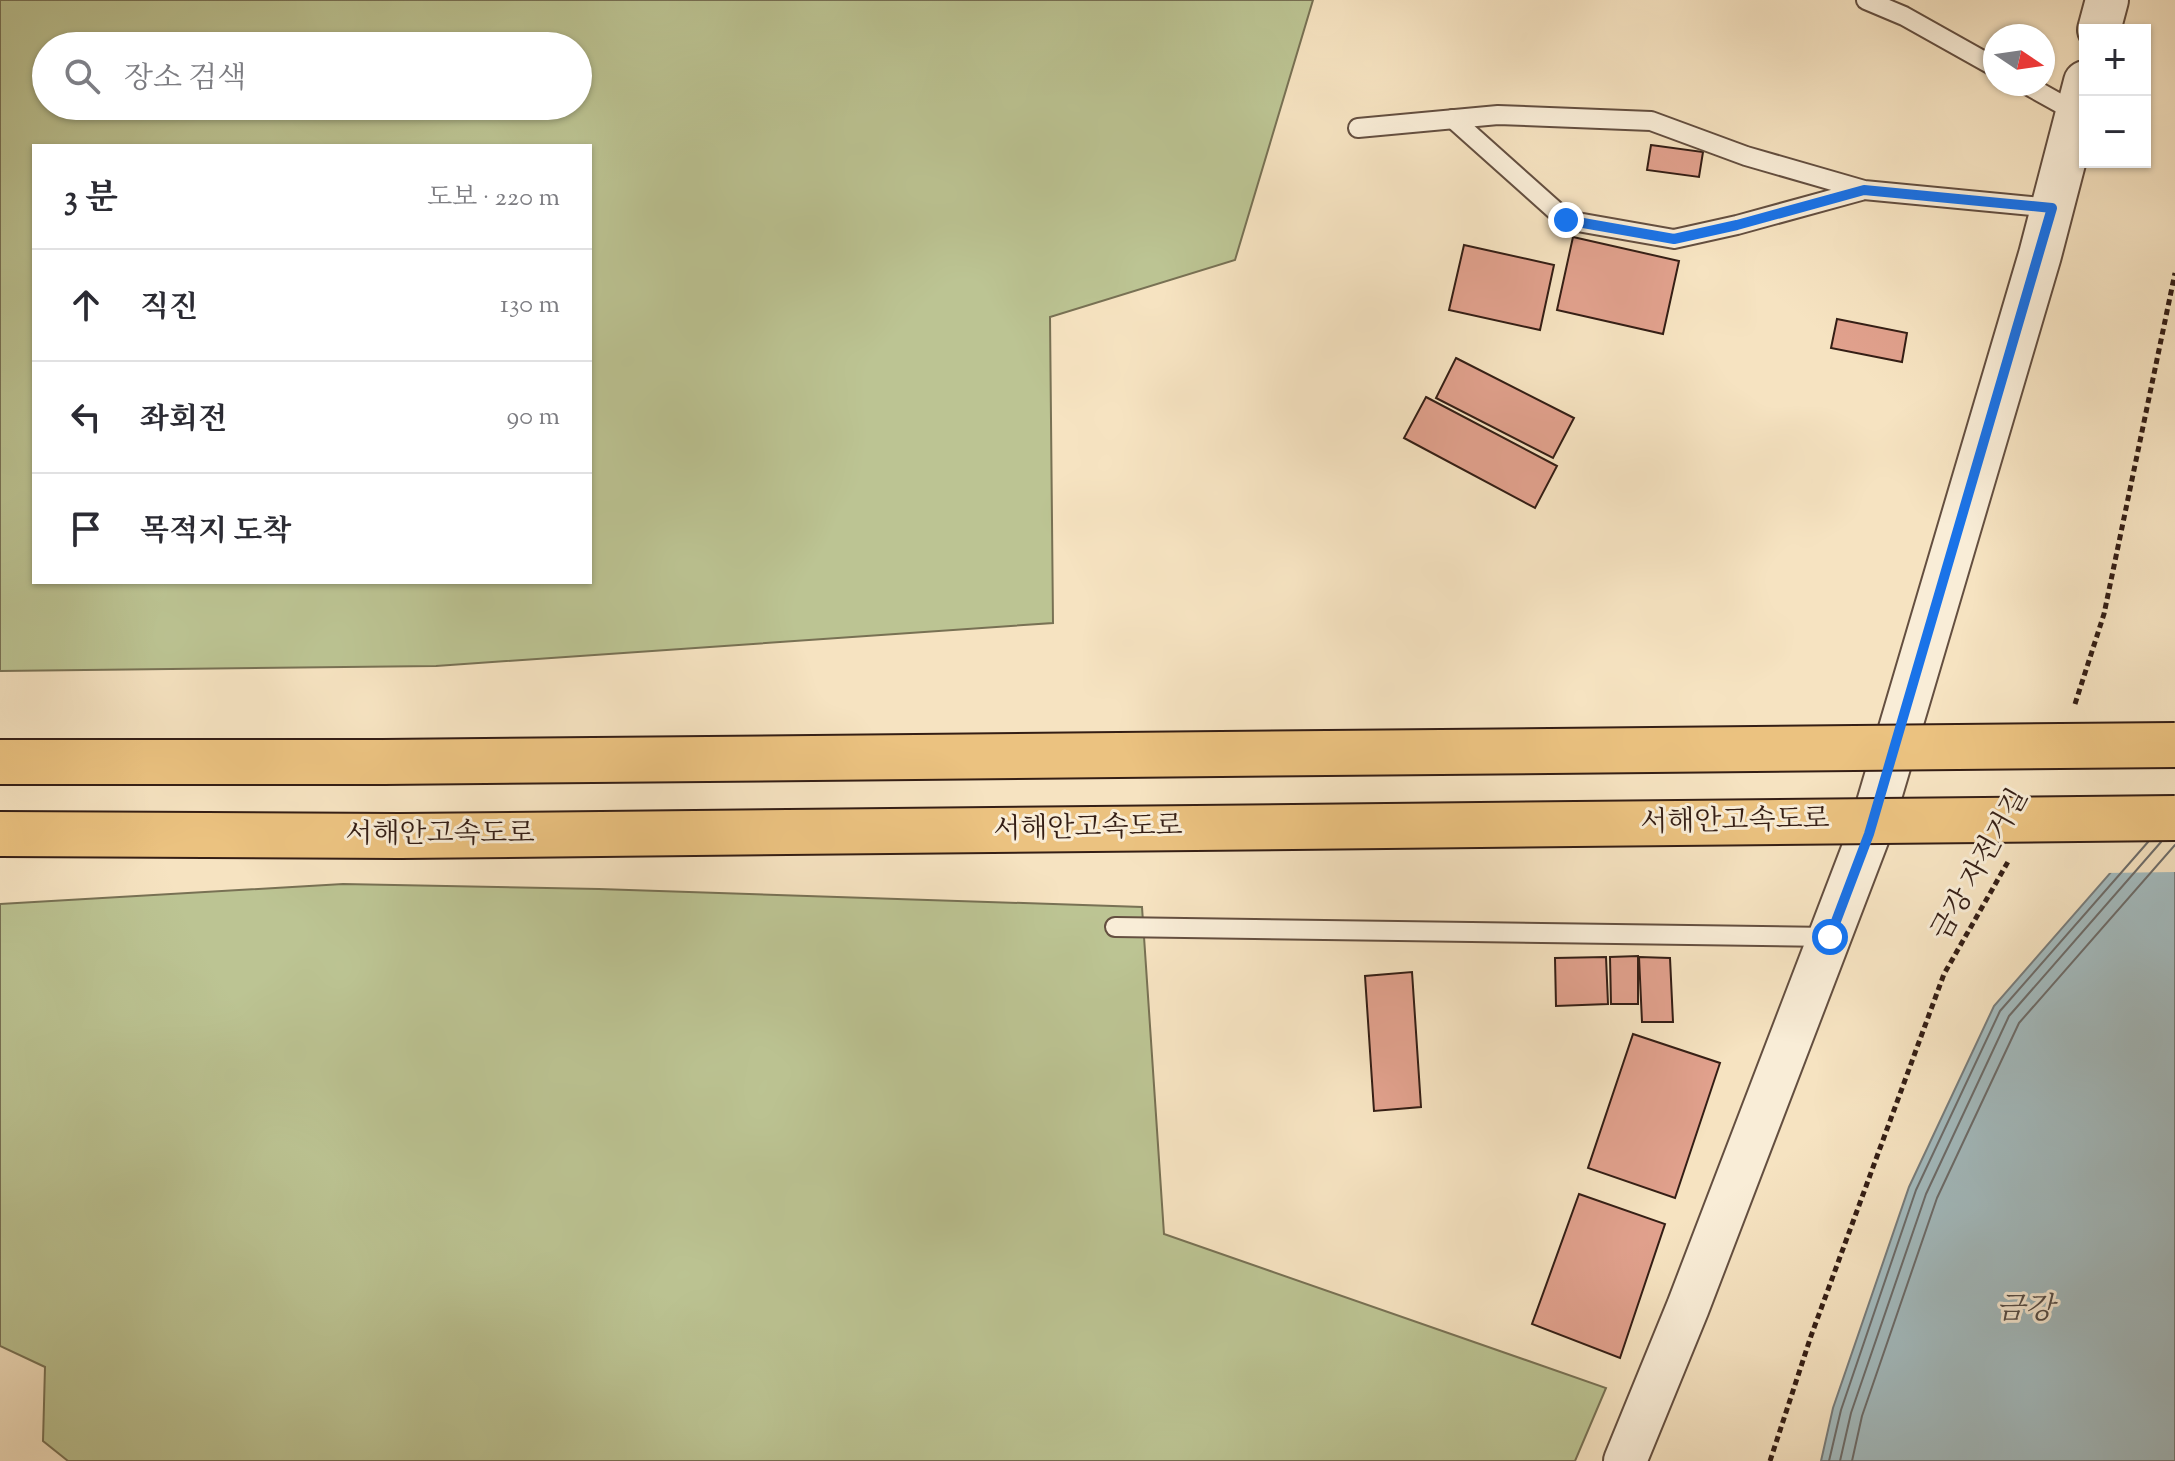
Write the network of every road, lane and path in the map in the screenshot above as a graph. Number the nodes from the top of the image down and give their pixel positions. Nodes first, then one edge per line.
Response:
1 (1866, 0) edge
2 (2107, 0) edge
3 (1905, 8) edge
4 (2101, 24) edge
5 (1983, 59) edge
6 (2055, 92) edge
7 (2079, 98) edge
8 (2079, 106) edge
9 (1453, 119) junction
10 (1358, 128) dead end
11 (1864, 190) junction
12 (2052, 208) junction
13 (2175, 273) edge
14 (2072, 712) dead end
15 (2175, 745) edge
16 (0, 762) edge
17 (2175, 818) edge
18 (0, 834) edge
19 (2016, 847) dead end
20 (1115, 927) dead end
21 (1830, 937) junction
22 (1625, 1461) edge
23 (1770, 1461) edge

1 - 3 lane
2 - 4 street
3 - 5 lane
6 - 7 lane
8 - 12 street
9 - 10 lane
9 - 11 lane
9 - 11 lane
11 - 12 lane
12 - 21 street
13 - 14 path
15 - 16 highway, bridge
17 - 18 highway, 서해안고속도로, bridge
19 - 23 path, 금강 자전거길
20 - 21 lane
21 - 22 street

